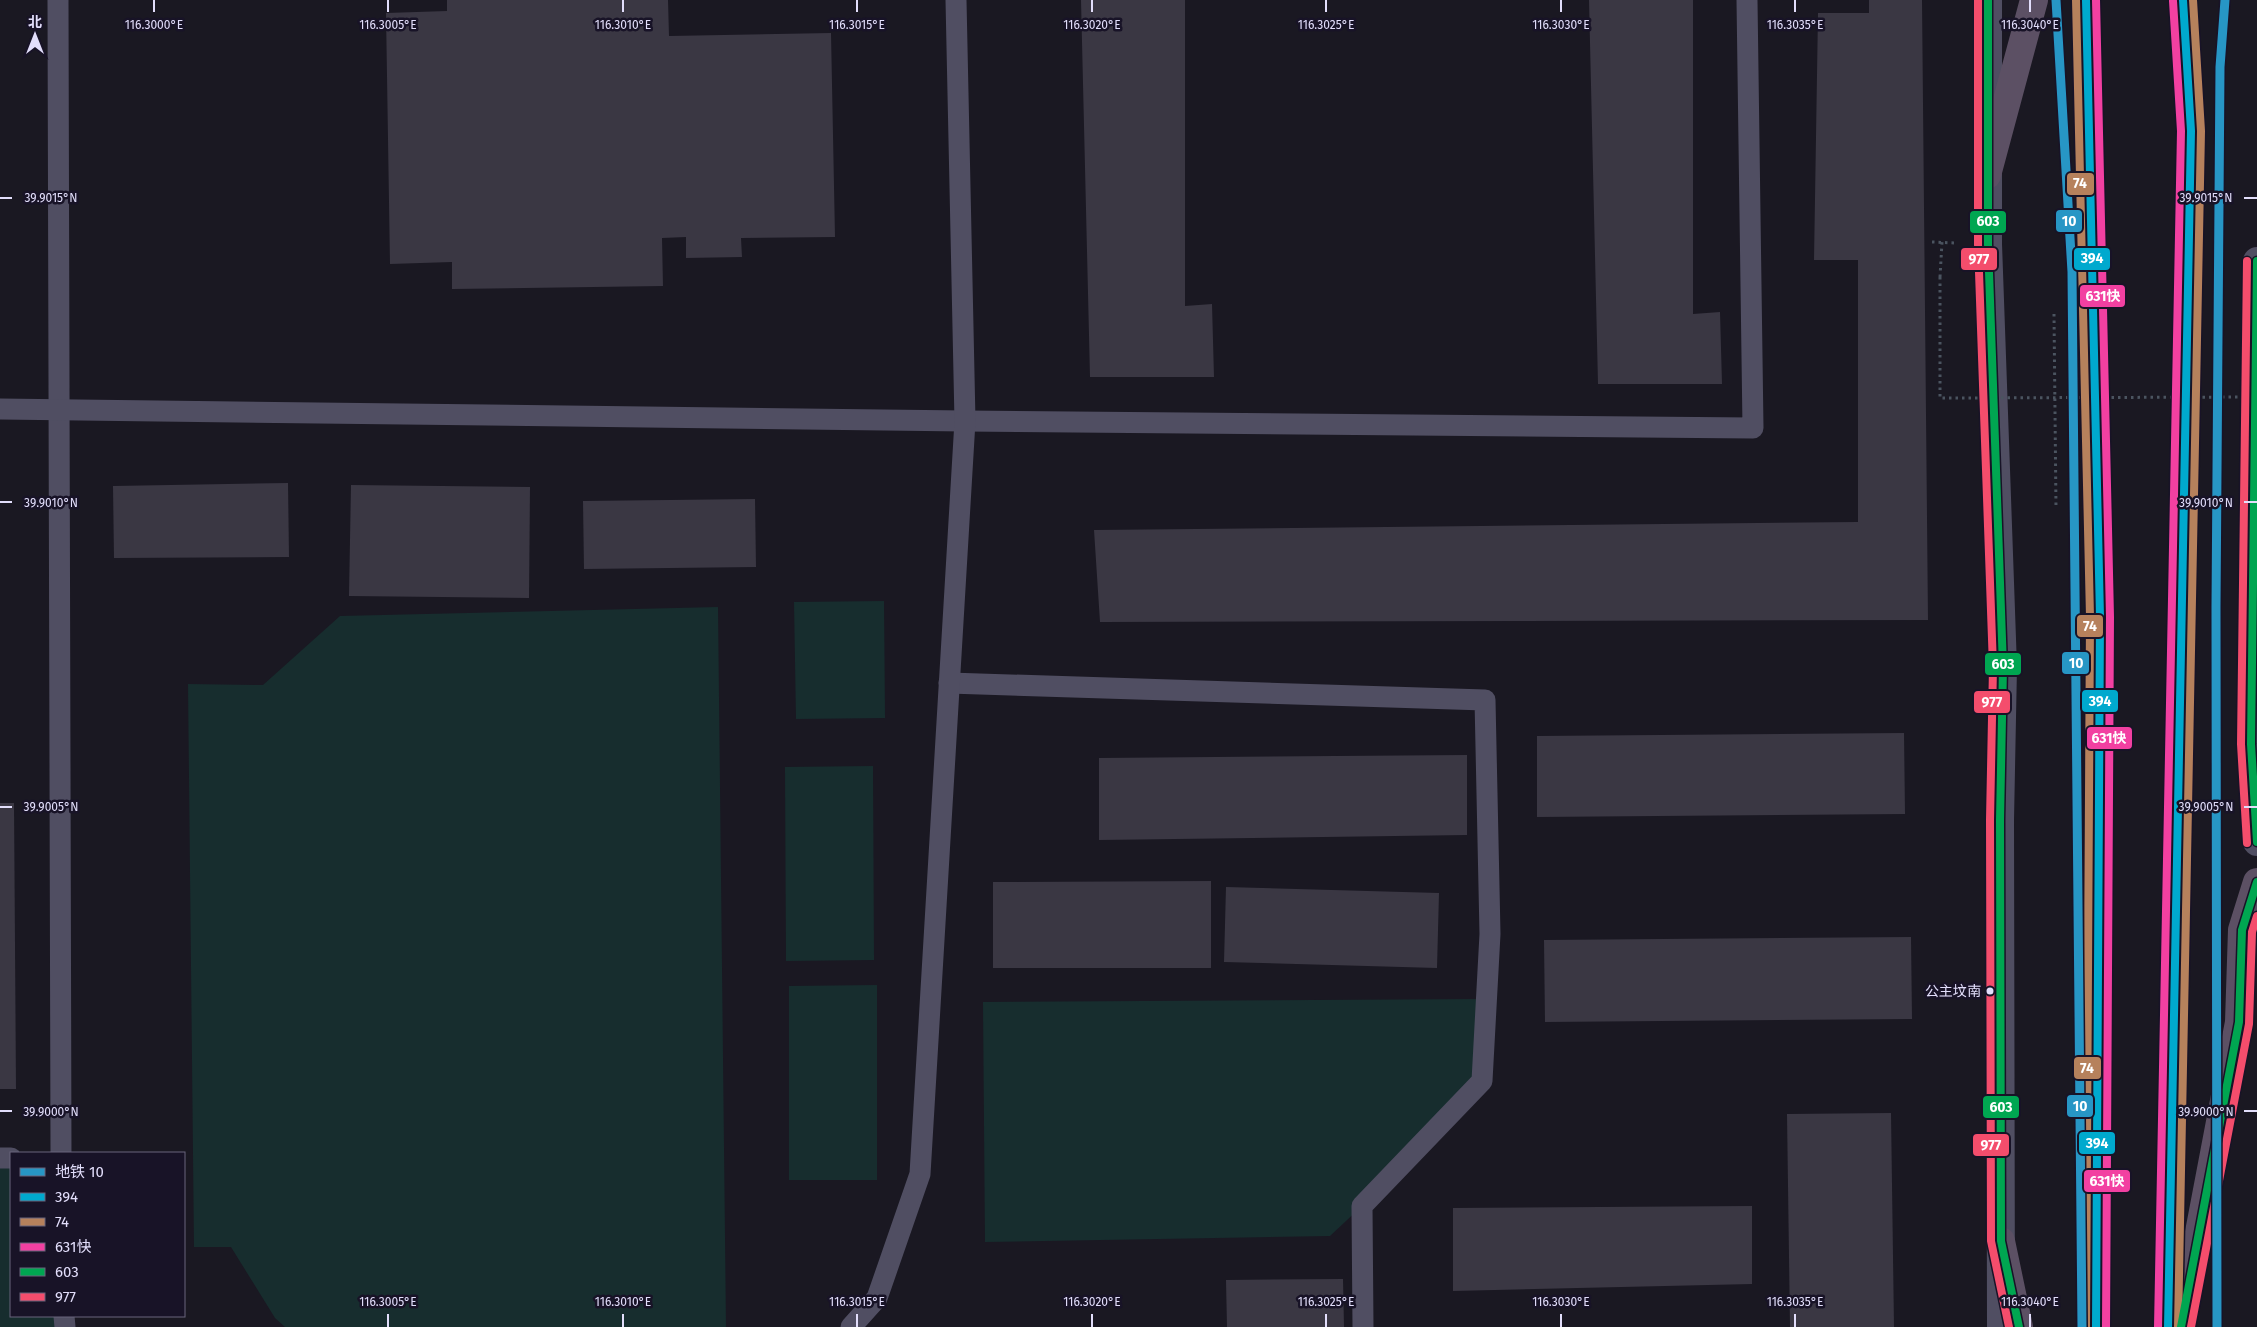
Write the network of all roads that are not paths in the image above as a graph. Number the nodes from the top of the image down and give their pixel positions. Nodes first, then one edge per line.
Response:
1 (58, 0) edge
2 (956, 0) edge
3 (1747, 0) edge
4 (1988, 0) edge
5 (2034, 0) edge
6 (2086, 0) edge
7 (2183, 0) edge
8 (1987, 175) junction
9 (2257, 260) edge
10 (0, 409) edge
11 (58, 409) junction
12 (965, 421) junction
13 (949, 683) junction
14 (2254, 744) edge
15 (2257, 842) edge
16 (2257, 882) edge
17 (61, 1152) edge
18 (2001, 1241) junction
19 (850, 1327) edge
20 (1363, 1327) edge
21 (2001, 1327) edge
22 (2019, 1327) edge
23 (2096, 1327) edge
24 (2168, 1327) edge
25 (2181, 1327) edge

1 - 11 lane
2 - 12 lane
3 - 12 lane
4 - 8 street
5 - 8 highway
6 - 23 highway
7 - 24 highway
8 - 18 street
9 - 14 street
10 - 11 lane
11 - 12 lane
11 - 17 lane
12 - 13 lane
13 - 19 lane
13 - 20 lane
14 - 15 street
16 - 25 highway
18 - 21 street
18 - 22 highway

